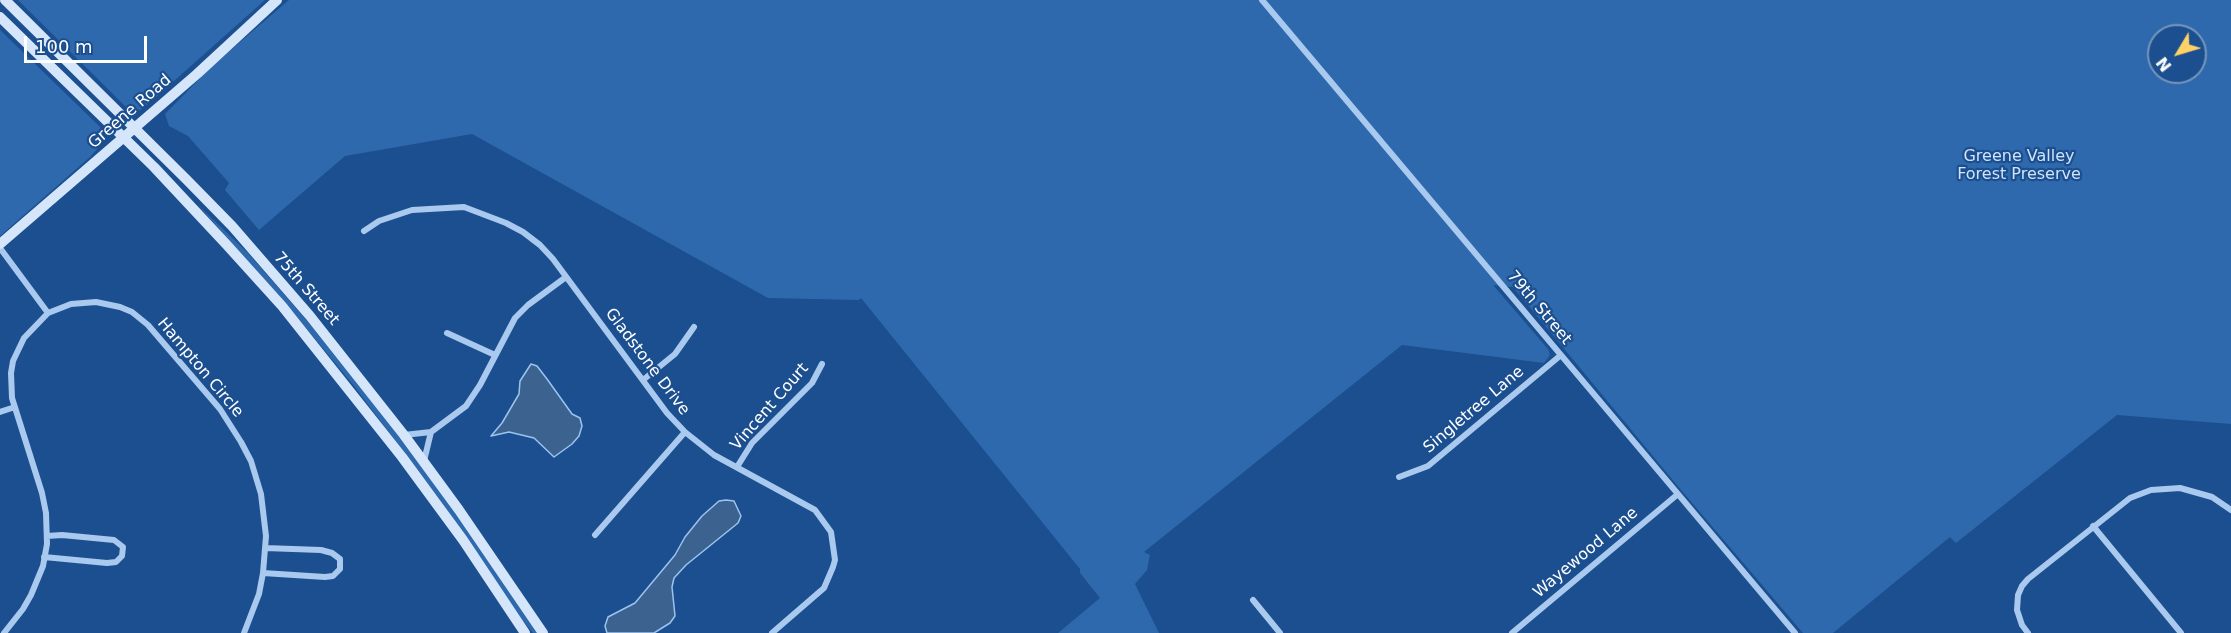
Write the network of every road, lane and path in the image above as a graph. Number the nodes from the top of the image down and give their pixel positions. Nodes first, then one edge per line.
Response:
1 (5, 0) edge
2 (277, 0) edge
3 (1262, 0) edge
4 (0, 17) edge
5 (135, 128) junction
6 (124, 137) junction
7 (364, 231) dead end
8 (0, 246) edge
9 (566, 277) junction
10 (48, 313) junction
11 (694, 327) dead end
12 (447, 333) dead end
13 (495, 355) junction
14 (1561, 355) junction
15 (822, 364) dead end
16 (643, 380) junction
17 (15, 407) junction
18 (0, 412) edge
19 (431, 432) junction
20 (685, 432) junction
21 (404, 435) junction
22 (424, 461) junction
23 (737, 467) junction
24 (1400, 477) dead end
25 (1678, 495) junction
26 (2231, 510) edge
27 (2093, 526) junction
28 (595, 535) dead end
29 (47, 536) junction
30 (265, 548) junction
31 (44, 557) junction
32 (263, 573) junction
33 (1253, 600) dead end
34 (4, 633) edge
35 (244, 633) edge
36 (525, 633) edge
37 (543, 633) edge
38 (772, 633) edge
39 (1280, 633) edge
40 (1512, 633) edge
41 (1795, 633) edge
42 (2028, 633) edge
43 (2181, 633) edge

1 - 5 main road, 75th Street
2 - 5 main road, Greene Road
3 - 14 street, 79th Street
4 - 6 main road, 75th Street
5 - 6 main road, Greene Road
5 - 21 main road, 75th Street
6 - 8 main road, Greene Road
6 - 36 main road, 75th Street
7 - 9 street, Gladstone Drive
8 - 10 street
9 - 13 street
9 - 16 street, Gladstone Drive
10 - 17 street, Hampton Circle
10 - 30 street, Hampton Circle
11 - 16 street
12 - 13 street
13 - 19 street
14 - 24 street, Singletree Lane
14 - 25 street, 79th Street
15 - 23 street, Vincent Court
16 - 20 street, Gladstone Drive
17 - 18 street
17 - 29 street, Hampton Circle
19 - 21 street
19 - 22 street
20 - 23 street, Gladstone Drive
20 - 28 street
21 - 22 main road, 75th Street
22 - 37 main road, 75th Street
23 - 38 street, Gladstone Drive
25 - 40 street, Wayewood Lane
25 - 41 street, 79th Street
26 - 27 street
27 - 42 street
27 - 43 street
29 - 31 street, Hampton Circle
29 - 31 street
30 - 32 street, Hampton Circle
30 - 32 street
31 - 34 street, Hampton Circle
32 - 35 street, Hampton Circle
33 - 39 street

